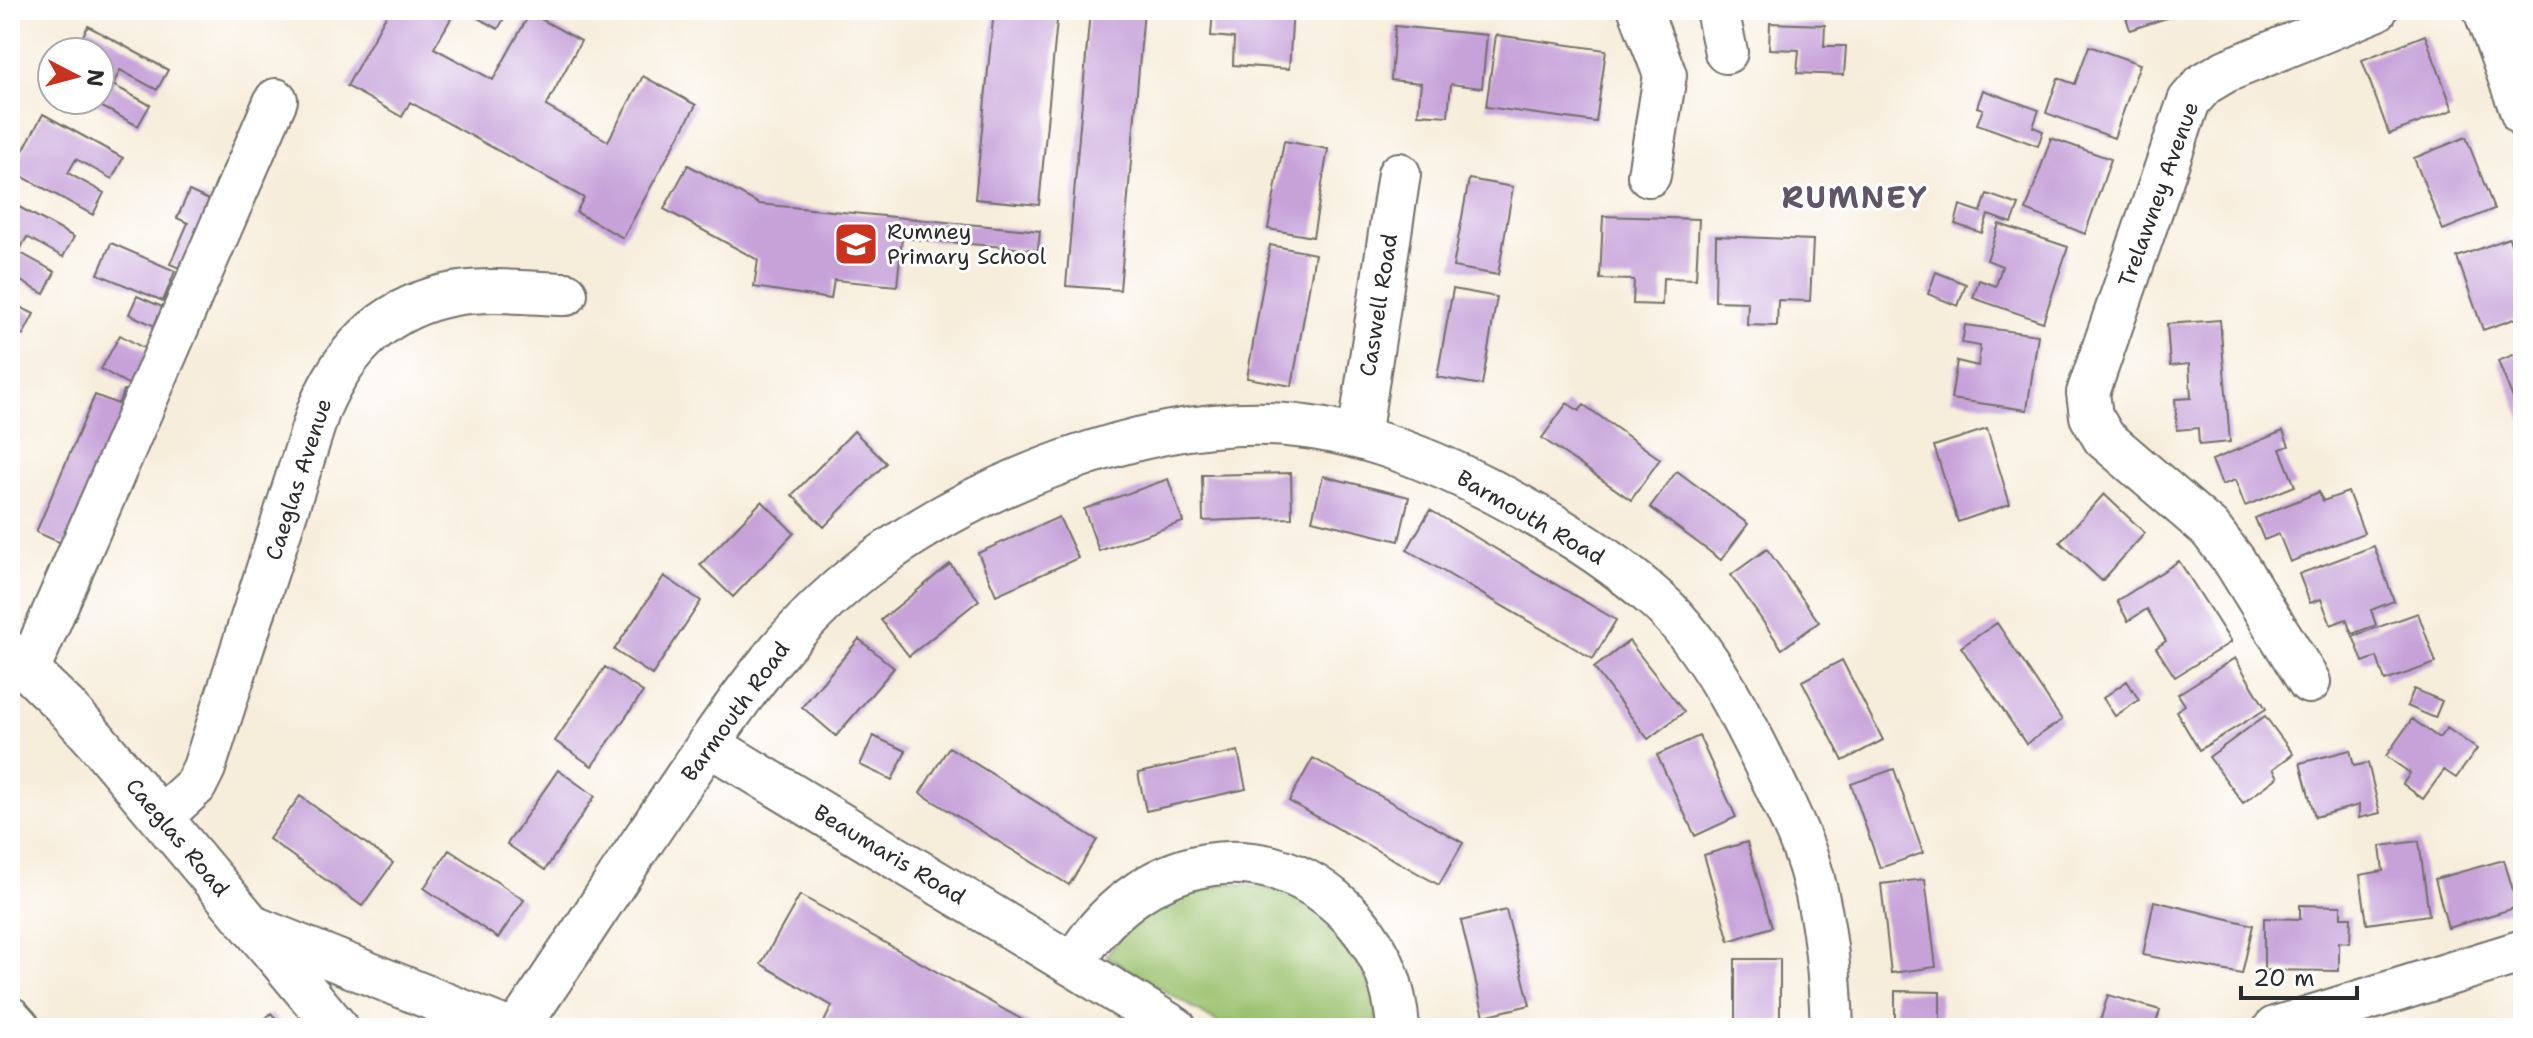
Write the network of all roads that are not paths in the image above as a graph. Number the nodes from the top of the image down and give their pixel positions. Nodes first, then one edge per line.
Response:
1 (1717, 10) edge
2 (2376, 10) edge
3 (2485, 10) edge
4 (1651, 12) edge
5 (1726, 52) dead end
6 (276, 100) dead end
7 (2523, 115) edge
8 (1399, 174) dead end
9 (1649, 175) dead end
10 (566, 294) dead end
11 (1359, 437) junction
12 (19, 662) edge
13 (2309, 682) dead end
14 (708, 744) junction
15 (161, 817) junction
16 (255, 928) junction
17 (2523, 951) edge
18 (1073, 965) junction
19 (10, 1018) edge
20 (2300, 1024) edge
21 (19, 1028) edge
22 (337, 1028) edge
23 (505, 1028) edge
24 (518, 1028) edge
25 (1175, 1028) edge
26 (1398, 1028) edge
27 (1832, 1028) edge

1 - 5 street
2 - 13 street, Trelawney Avenue
3 - 7 street
4 - 9 street
6 - 12 street
8 - 11 street, Caswell Road
10 - 15 street, Caeglas Avenue
11 - 14 street, Barmouth Road
11 - 27 street, Barmouth Road
12 - 15 street, Caeglas Road
14 - 18 street, Beaumaris Road
14 - 24 street, Barmouth Road
15 - 16 street, Caeglas Road
16 - 22 street, Caeglas Road
16 - 23 street
17 - 20 street
18 - 25 street, Beaumaris Road
18 - 26 street
19 - 21 street

